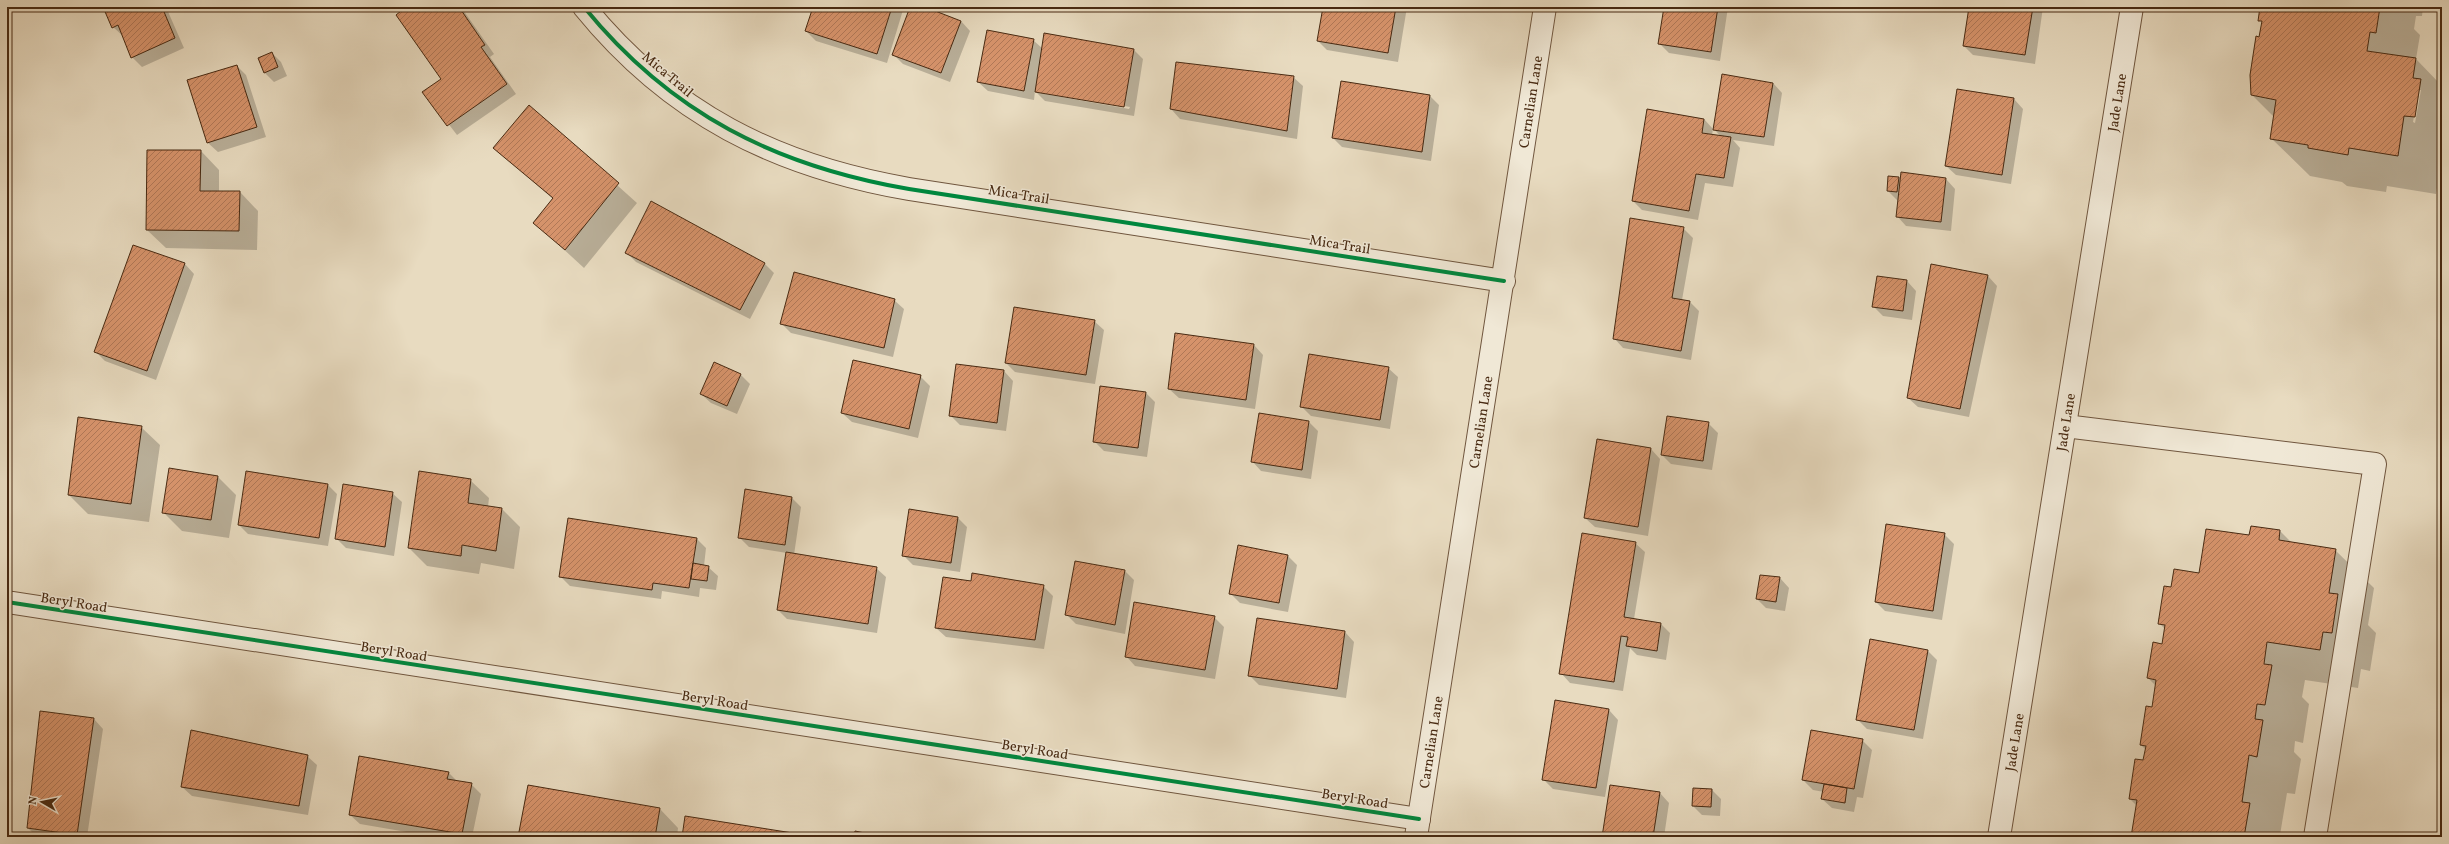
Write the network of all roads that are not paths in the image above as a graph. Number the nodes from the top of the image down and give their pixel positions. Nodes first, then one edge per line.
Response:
1 (584, 7) edge
2 (1545, 7) edge
3 (2132, 7) edge
4 (1504, 281) junction
5 (2064, 426) junction
6 (7, 602) edge
7 (1418, 828) edge
8 (1999, 837) edge
9 (2315, 837) edge

1 - 4 street, Mica Trail
2 - 4 street, Carnelian Lane
3 - 5 street, Jade Lane
4 - 7 street, Carnelian Lane
5 - 8 street, Jade Lane
5 - 9 street
6 - 7 street, Beryl Road

